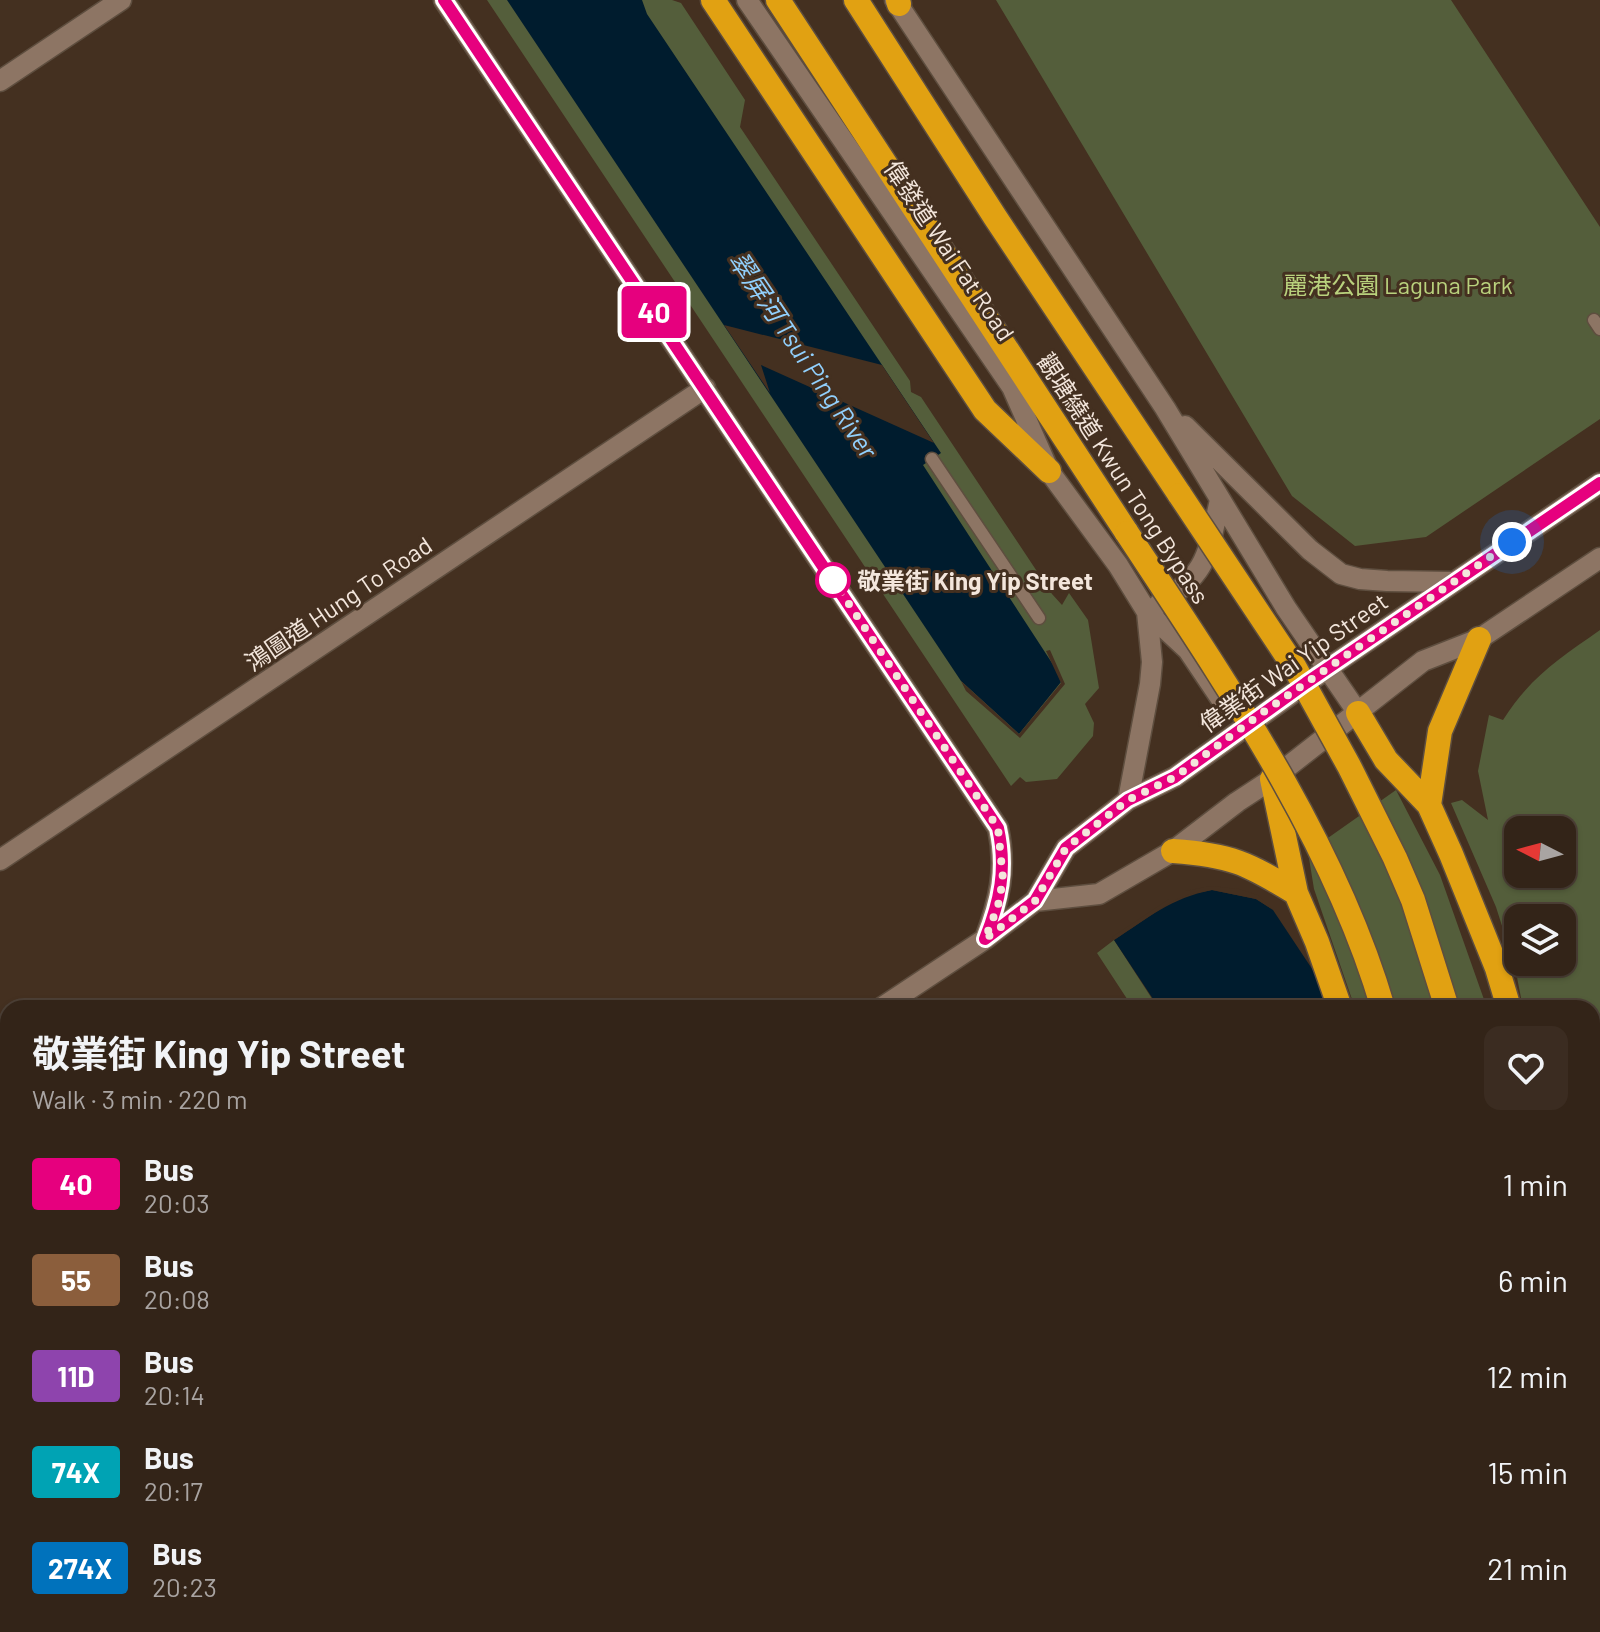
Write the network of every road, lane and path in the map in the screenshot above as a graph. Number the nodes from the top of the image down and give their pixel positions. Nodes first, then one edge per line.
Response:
1 (121, 0) edge
2 (444, 0) edge
3 (713, 0) edge
4 (747, 0) edge
5 (778, 0) edge
6 (856, 0) edge
7 (897, 1) edge
8 (0, 81) edge
9 (705, 388) junction
10 (1165, 408) junction
11 (932, 459) dead end
12 (1049, 471) junction
13 (1600, 483) edge
14 (1220, 500) junction
15 (1600, 558) edge
16 (1453, 582) junction
17 (1147, 612) junction
18 (1039, 618) dead end
19 (1479, 639) junction
20 (1328, 668) junction
21 (1358, 713) junction
22 (1240, 729) junction
23 (1272, 779) junction
24 (1128, 800) junction
25 (1429, 805) junction
26 (1173, 851) junction
27 (0, 860) edge
28 (1296, 893) junction
29 (1035, 901) junction
30 (985, 939) junction
31 (893, 1000) edge
32 (1337, 1000) edge
33 (1380, 1000) edge
34 (1445, 1000) edge
35 (1507, 1000) edge

1 - 8 main road
2 - 9 main road
3 - 12 highway
4 - 12 main road, 偉發道 Wai Fat Road
5 - 33 highway, 觀塘繞道 Kwun Tong Bypass, bridge
6 - 34 highway, 觀塘繞道 Kwun Tong Bypass, bridge
7 - 10 main road
9 - 27 main road, 鴻圖道 Hung To Road
9 - 30 main road
10 - 14 main road
10 - 16 main road
11 - 18 lane
12 - 17 main road, 偉發道 Wai Fat Road
13 - 16 main road, 偉業街 Wai Yip Street
14 - 17 main road
14 - 20 main road
15 - 19 main road
16 - 20 main road, 偉業街 Wai Yip Street
17 - 22 main road, 偉發道 Wai Fat Road
17 - 24 main road
19 - 21 main road
19 - 25 highway
20 - 21 main road
20 - 22 main road, 偉業街 Wai Yip Street
21 - 23 main road
21 - 25 highway
22 - 23 main road, 偉發道 Wai Fat Road
22 - 24 main road, 偉業街 Wai Yip Street
23 - 26 main road
23 - 28 highway
24 - 29 main road, 偉業街 Wai Yip Street
25 - 35 highway
26 - 28 highway
26 - 29 main road
28 - 32 highway
29 - 30 main road, 偉業街 Wai Yip Street
30 - 31 main road, 偉業街 Wai Yip Street

